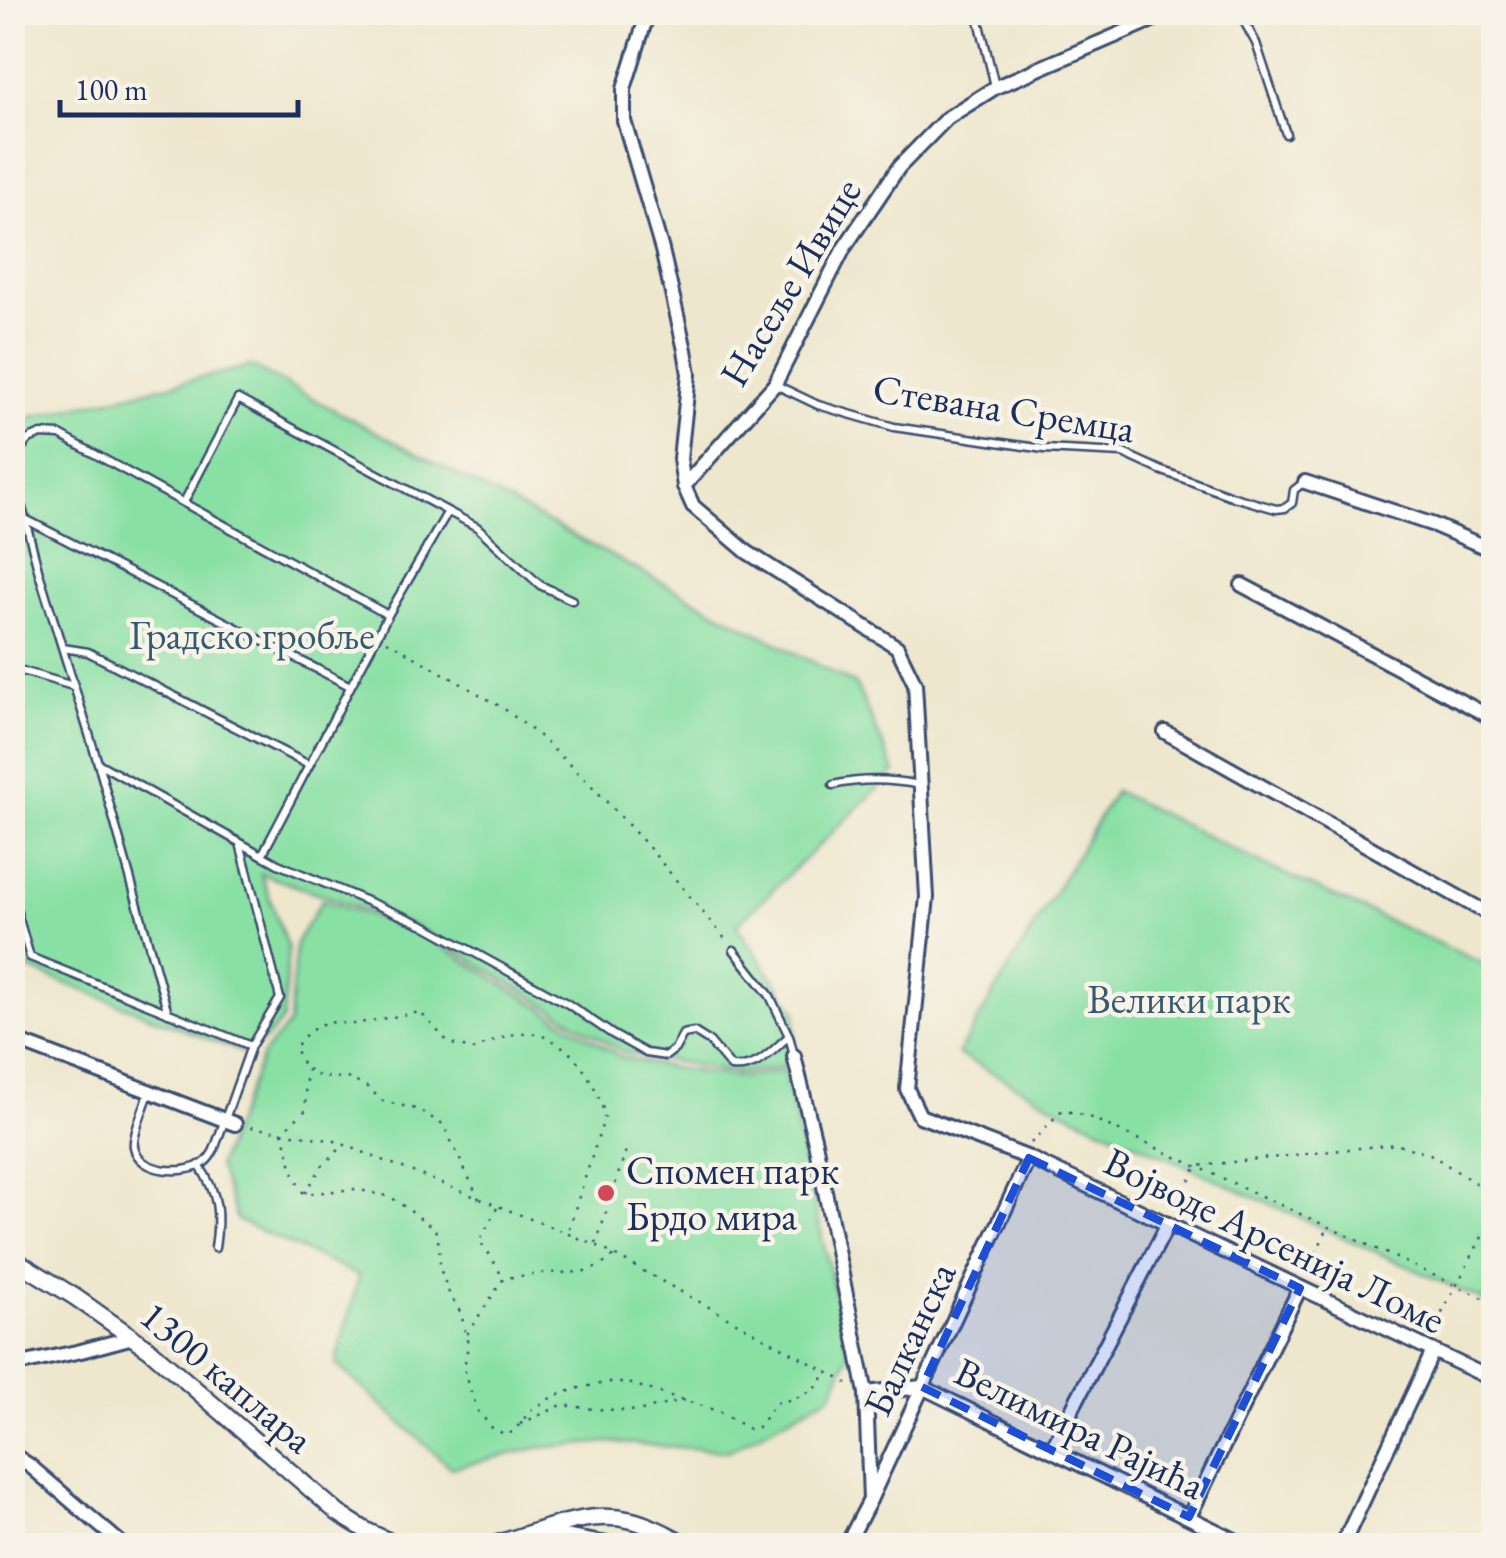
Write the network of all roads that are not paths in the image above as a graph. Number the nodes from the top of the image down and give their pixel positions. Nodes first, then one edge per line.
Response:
1 (648, 12) edge
2 (977, 12) edge
3 (1172, 12) edge
4 (1240, 12) edge
5 (996, 87) junction
6 (1286, 134) dead end
7 (774, 384) junction
8 (1305, 482) joint
9 (684, 486) junction
10 (184, 502) junction
11 (448, 513) junction
12 (25, 520) junction
13 (1494, 551) edge
14 (1242, 584) dead end
15 (572, 600) dead end
16 (388, 615) junction
17 (62, 648) junction
18 (12, 668) edge
19 (74, 686) junction
20 (350, 686) junction
21 (1494, 718) edge
22 (1165, 732) dead end
23 (98, 763) junction
24 (309, 765) junction
25 (833, 784) dead end
26 (922, 786) junction
27 (240, 843) junction
28 (262, 855) junction
29 (12, 895) edge
30 (1490, 915) edge
31 (734, 950) road end
32 (168, 1013) junction
33 (789, 1036) junction
34 (12, 1039) edge
35 (251, 1046) junction
36 (794, 1056) joint
37 (149, 1092) junction
38 (230, 1122) junction
39 (1024, 1156) junction
40 (199, 1166) junction
41 (1168, 1224) junction
42 (215, 1248) dead end
43 (12, 1258) edge
44 (1300, 1288) junction
45 (133, 1337) junction
46 (1429, 1348) junction
47 (12, 1366) edge
48 (1494, 1380) edge
49 (922, 1387) junction
50 (866, 1393) junction
51 (1050, 1450) junction
52 (12, 1454) edge
53 (870, 1500) junction
54 (1188, 1517) junction
55 (539, 1532) junction
56 (124, 1546) edge
57 (399, 1546) edge
58 (489, 1546) edge
59 (620, 1546) edge
60 (688, 1546) edge
61 (846, 1546) edge
62 (1247, 1546) edge
63 (1342, 1546) edge

1 - 9 street
2 - 5 lane
3 - 5 street, Насеље Ивице
4 - 6 lane
5 - 7 street, Насеље Ивице
7 - 8 lane, Стевана Сремца
7 - 9 street, Насеље Ивице
8 - 13 street, Стевана Сремца
9 - 26 street, Војводе Арсенија Ломе
10 - 11 lane
10 - 12 lane
10 - 16 lane
11 - 15 lane
11 - 16 lane
12 - 17 lane
12 - 20 lane
14 - 21 street
16 - 20 lane
17 - 19 lane
17 - 24 lane
18 - 19 lane
19 - 23 lane
20 - 24 lane
22 - 30 street
23 - 27 lane
23 - 32 lane
24 - 28 lane
25 - 26 lane
26 - 39 street, Војводе Арсенија Ломе
27 - 28 lane
27 - 35 lane
28 - 33 lane
29 - 32 lane
31 - 33 lane
32 - 35 lane
33 - 36 lane
34 - 37 street
35 - 38 lane
36 - 50 street
37 - 38 street
37 - 40 lane
38 - 40 lane
39 - 41 street, Војводе Арсенија Ломе
39 - 49 street, Балканска
40 - 42 lane
41 - 44 street, Војводе Арсенија Ломе
41 - 51 street
43 - 45 street, 1300 каплара
44 - 46 street, Војводе Арсенија Ломе
44 - 54 street
45 - 47 street
45 - 57 street, 1300 каплара
46 - 48 street, Војводе Арсенија Ломе
46 - 63 street
49 - 50 street, Велимира Рајића
49 - 51 street, Велимира Рајића
49 - 53 street, Балканска
50 - 53 street
51 - 54 street, Велимира Рајића
52 - 56 street
53 - 61 street, Балканска
54 - 62 street, Велимира Рајића
55 - 58 street
55 - 59 street
55 - 60 street

